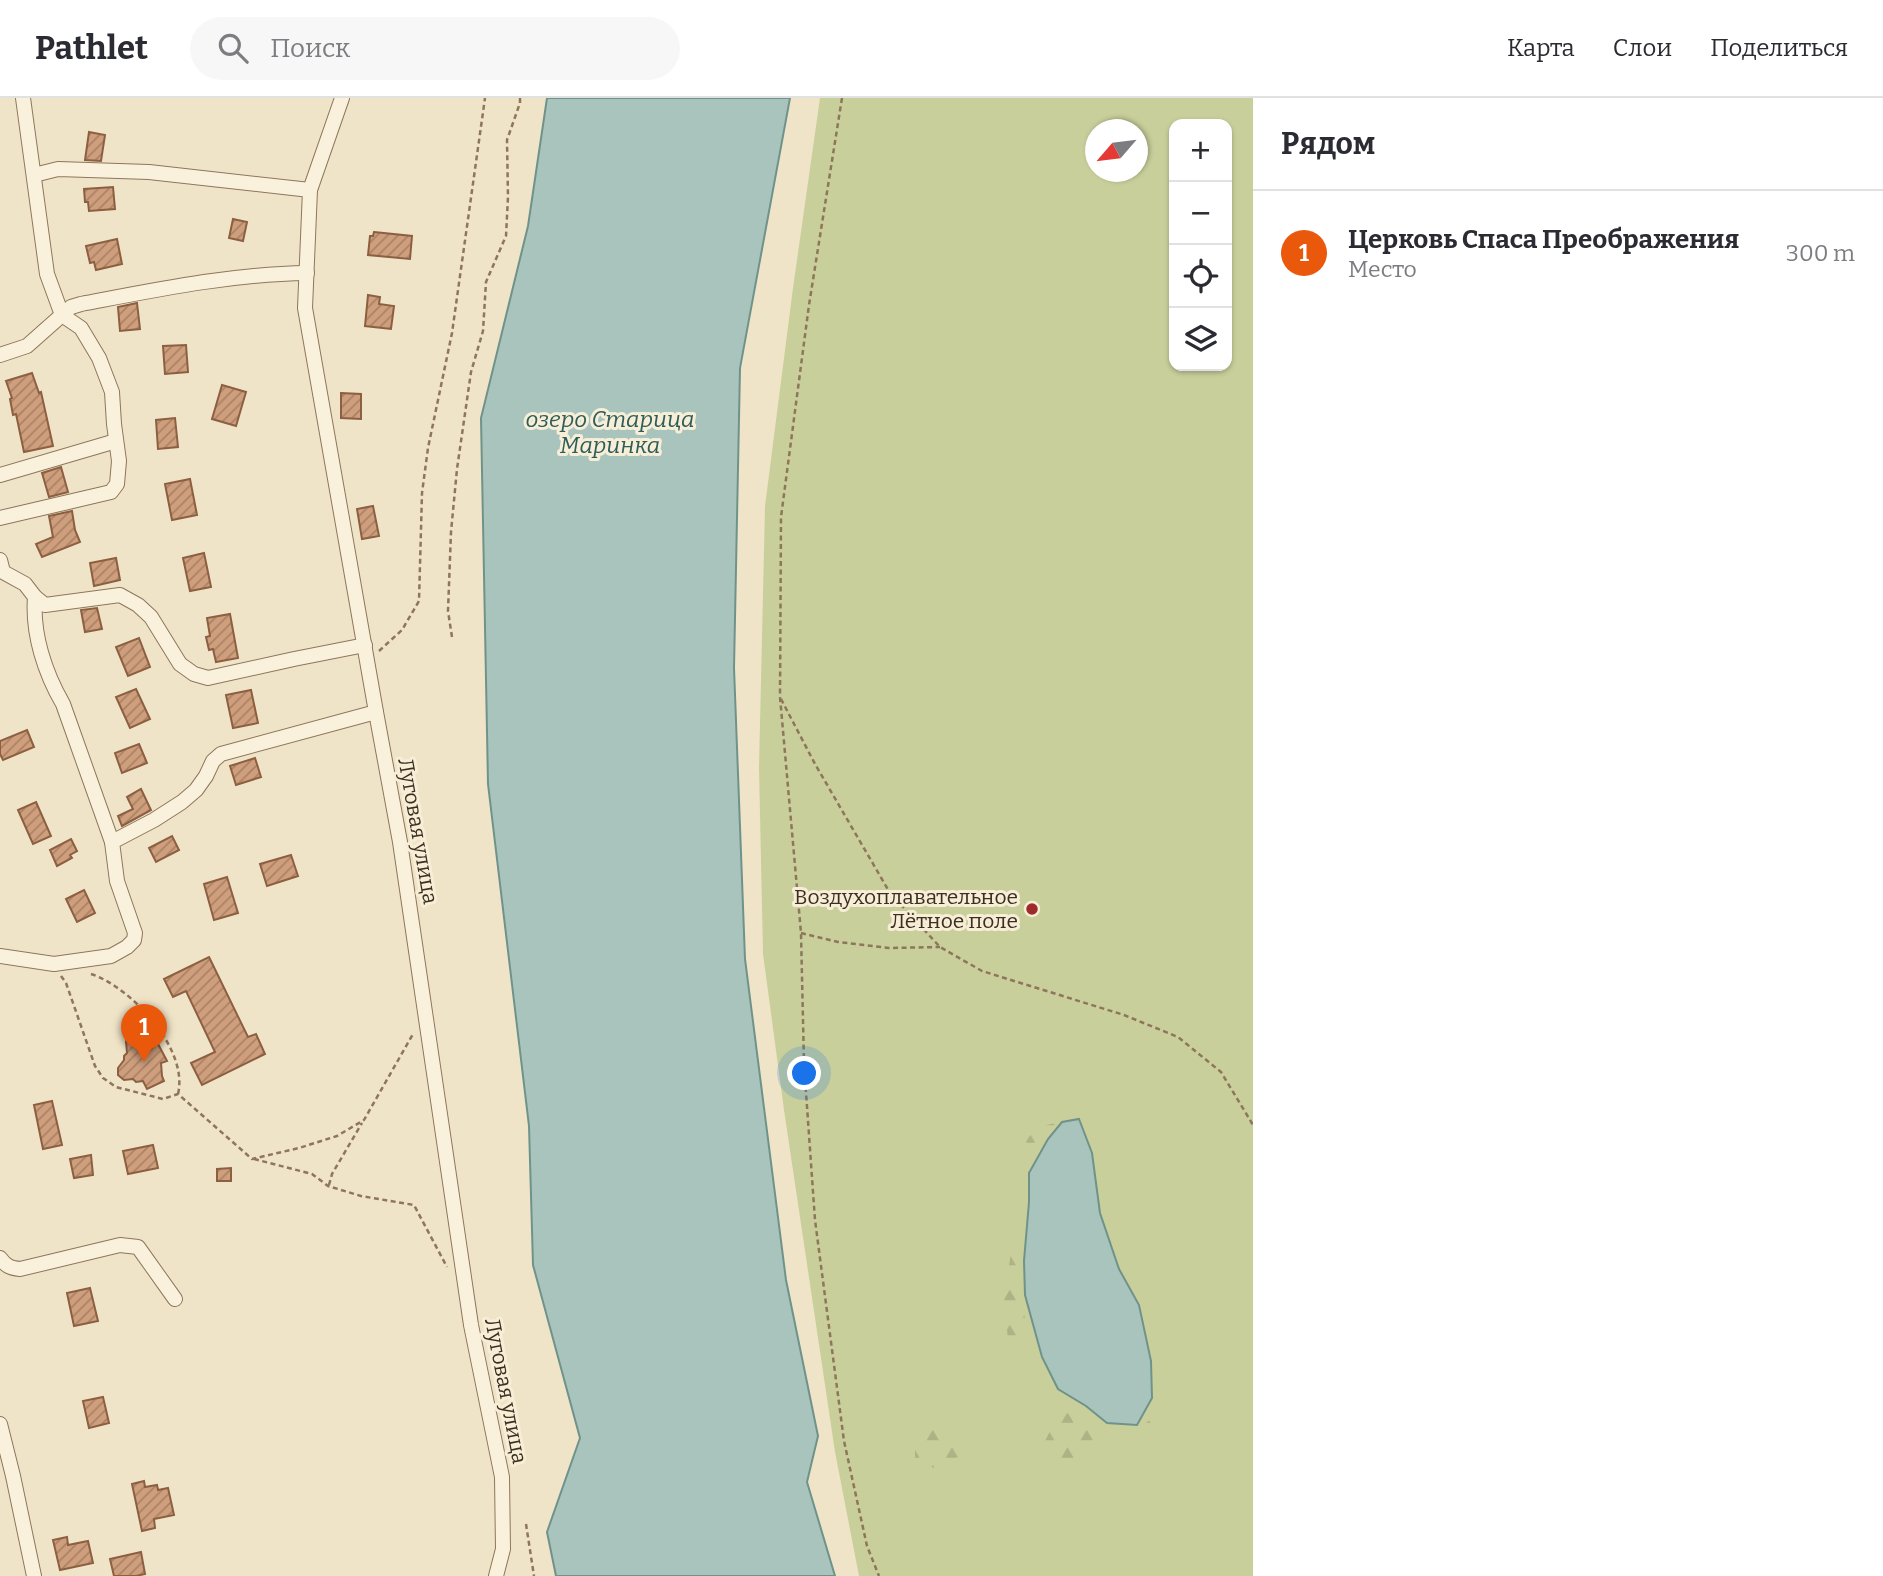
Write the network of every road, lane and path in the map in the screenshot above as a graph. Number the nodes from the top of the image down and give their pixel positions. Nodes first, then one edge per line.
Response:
1 (23, 98) edge
2 (342, 98) edge
3 (485, 98) edge
4 (520, 98) edge
5 (842, 98) edge
6 (34, 176) junction
7 (310, 190) junction
8 (307, 273) junction
9 (62, 315) junction
10 (0, 355) edge
11 (116, 441) junction
12 (0, 475) edge
13 (0, 518) edge
14 (1, 569) edge
15 (35, 597) junction
16 (452, 636) dead end
17 (366, 652) junction
18 (780, 697) junction
19 (376, 712) junction
20 (112, 842) junction
21 (802, 933) junction
22 (940, 947) junction
23 (0, 956) edge
24 (54, 964) junction
25 (81, 970) dead end
26 (414, 1031) dead end
27 (178, 1094) junction
28 (364, 1120) junction
29 (1253, 1125) edge
30 (253, 1159) junction
31 (328, 1186) junction
32 (0, 1258) edge
33 (447, 1267) dead end
34 (175, 1299) dead end
35 (0, 1424) edge
36 (526, 1524) dead end
37 (34, 1576) edge
38 (496, 1576) edge
39 (534, 1576) edge
40 (879, 1576) edge

1 - 6 street
2 - 7 street, Луговая улица
3 - 17 path
4 - 16 path
5 - 18 path
6 - 7 street
6 - 9 street
7 - 8 street, Луговая улица
8 - 9 street
8 - 17 street, Луговая улица
9 - 10 street
9 - 11 street
11 - 12 street
11 - 13 street
14 - 15 street
15 - 17 street
15 - 20 street
17 - 19 street, Луговая улица
18 - 21 path
18 - 22 path
19 - 20 street
19 - 38 street, Луговая улица
20 - 24 street
21 - 22 path
21 - 40 path
22 - 29 path
23 - 24 street
24 - 27 path
25 - 27 path
26 - 28 path
27 - 30 path
28 - 30 path
28 - 31 path
30 - 31 path
31 - 33 path
32 - 34 street
35 - 37 street
36 - 39 path

